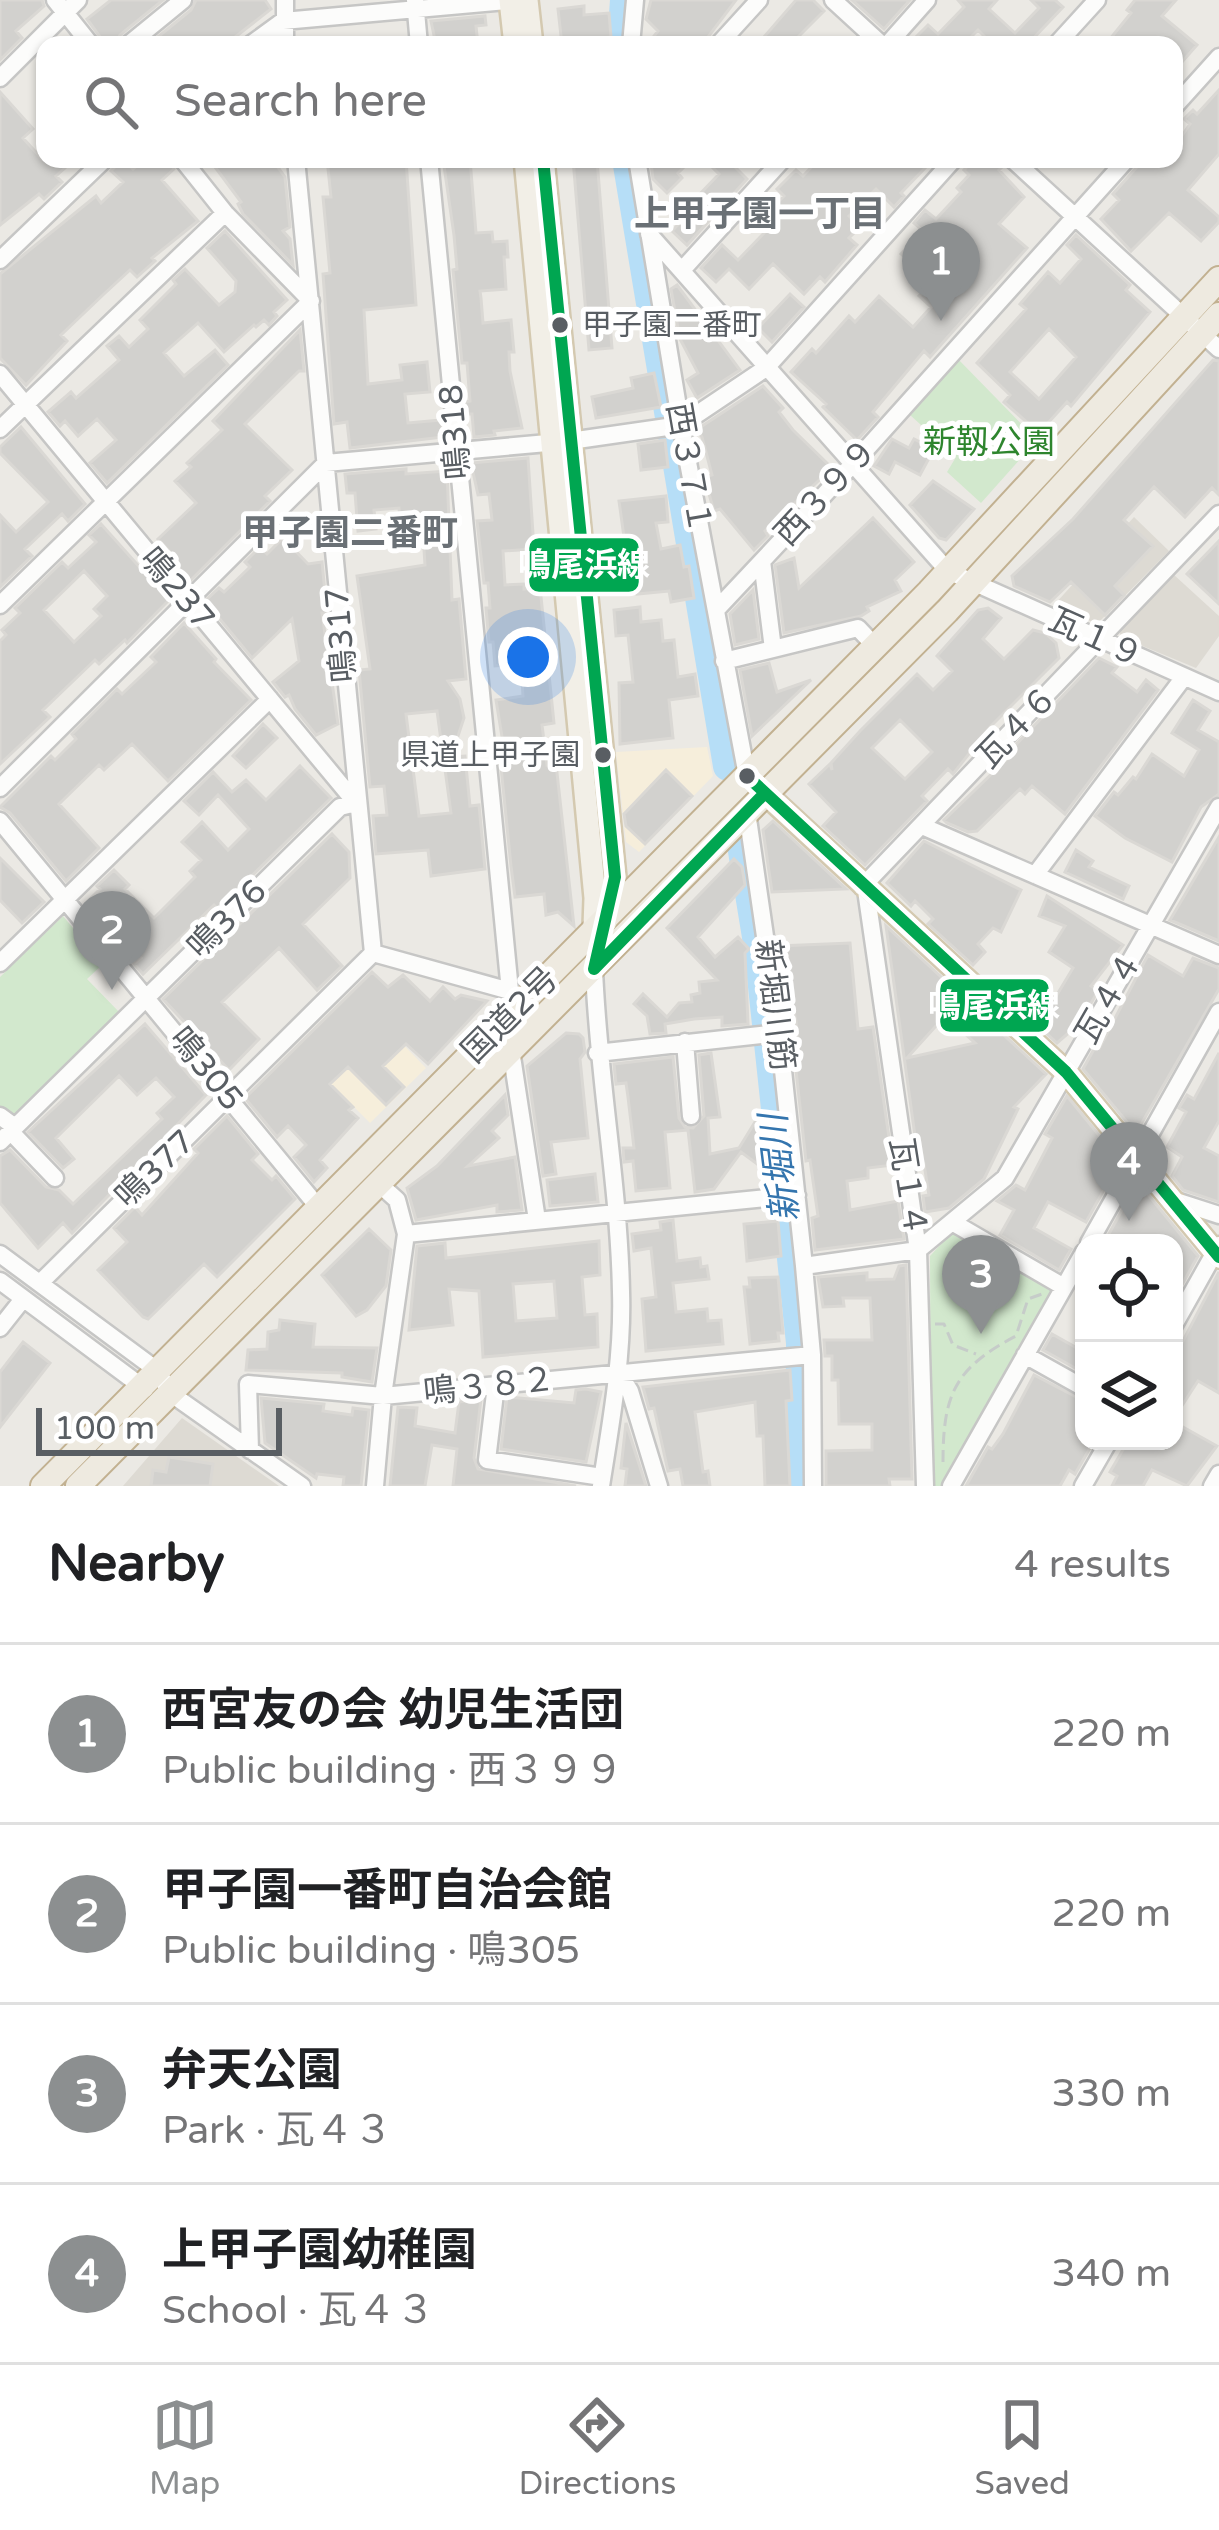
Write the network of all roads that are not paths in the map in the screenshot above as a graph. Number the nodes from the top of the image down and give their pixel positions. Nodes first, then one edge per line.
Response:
1 (183, 0) edge
2 (285, 0) edge
3 (524, 0) edge
4 (634, 0) edge
5 (759, 0) edge
6 (833, 0) edge
7 (927, 0) edge
8 (1096, 0) edge
9 (510, 1) edge
10 (66, 4) edge
11 (416, 6) edge
12 (283, 22) junction
13 (37, 36) edge
14 (86, 36) edge
15 (139, 36) edge
16 (263, 36) edge
17 (284, 36) edge
18 (418, 36) edge
19 (513, 36) edge
20 (530, 36) edge
21 (632, 36) edge
22 (726, 36) edge
23 (875, 36) edge
24 (893, 36) edge
25 (1064, 36) edge
26 (36, 38) edge
27 (1219, 57) edge
28 (0, 78) edge
29 (1183, 97) edge
30 (96, 168) edge
31 (189, 168) edge
32 (297, 168) edge
33 (431, 168) edge
34 (526, 168) edge
35 (544, 168) edge
36 (638, 168) edge
37 (775, 168) edge
38 (946, 168) edge
39 (1022, 168) edge
40 (1119, 168) edge
41 (225, 213) junction
42 (1076, 215) junction
43 (649, 234) junction
44 (0, 260) edge
45 (683, 269) junction
46 (1219, 279) edge
47 (311, 301) junction
48 (1207, 329) edge
49 (766, 368) junction
50 (0, 374) edge
51 (26, 405) junction
52 (677, 426) junction
53 (0, 429) edge
54 (562, 442) junction
55 (456, 450) junction
56 (326, 463) junction
57 (852, 465) junction
58 (105, 502) junction
59 (1219, 514) edge
60 (762, 561) junction
61 (948, 571) junction
62 (974, 582) junction
63 (186, 602) junction
64 (0, 605) edge
65 (716, 610) junction
66 (1100, 640) junction
67 (875, 646) junction
68 (773, 649) junction
69 (724, 661) junction
70 (1184, 676) junction
71 (1219, 692) edge
72 (270, 699) junction
73 (0, 788) edge
74 (753, 794) junction
75 (356, 803) junction
76 (1219, 807) edge
77 (0, 821) edge
78 (922, 826) junction
79 (1035, 875) junction
80 (864, 888) junction
81 (65, 899) junction
82 (1150, 926) junction
83 (600, 927) junction
84 (373, 953) junction
85 (1219, 955) edge
86 (0, 963) edge
87 (594, 969) junction
88 (516, 996) junction
89 (147, 998) junction
90 (1219, 1012) edge
91 (772, 1033) junction
92 (685, 1042) junction
93 (511, 1050) junction
94 (597, 1052) junction
95 (1066, 1072) junction
96 (228, 1097) junction
97 (691, 1116) dead end
98 (7, 1129) edge
99 (1137, 1159) junction
100 (55, 1178) dead end
101 (377, 1183) junction
102 (790, 1196) junction
103 (1173, 1201) junction
104 (319, 1208) junction
105 (614, 1212) junction
106 (1219, 1215) edge
107 (537, 1220) junction
108 (952, 1222) junction
109 (406, 1234) junction
110 (1094, 1234) edge
111 (918, 1250) junction
112 (1218, 1251) edge
113 (0, 1254) edge
114 (804, 1266) junction
115 (1075, 1268) edge
116 (0, 1281) edge
117 (40, 1283) junction
118 (1064, 1287) junction
119 (23, 1299) junction
120 (1183, 1310) edge
121 (0, 1328) edge
122 (1025, 1355) junction
123 (804, 1356) junction
124 (618, 1372) junction
125 (1075, 1383) edge
126 (156, 1384) junction
127 (496, 1385) junction
128 (383, 1396) junction
129 (250, 1450) junction
130 (1104, 1450) edge
131 (1219, 1474) edge
132 (602, 1481) edge
133 (952, 1484) edge
134 (43, 1486) edge
135 (77, 1486) edge
136 (302, 1486) edge
137 (375, 1486) edge
138 (659, 1486) edge
139 (813, 1486) edge
140 (925, 1486) edge
141 (1083, 1486) edge
142 (1212, 1486) edge

1 - 15 street
2 - 12 street
3 - 9 street
3 - 20 main road
4 - 21 street
5 - 22 street
6 - 23 street
7 - 24 street
8 - 25 street
9 - 11 street
9 - 19 main road
10 - 13 street
10 - 14 street
11 - 12 street
11 - 18 street
12 - 16 street
12 - 17 street
26 - 28 street
27 - 29 street
30 - 44 street
31 - 41 street
32 - 47 street, 鳴317
33 - 55 street, 鳴318
34 - 54 main road
35 - 54 main road
36 - 43 street, 西３７１
37 - 45 street
38 - 49 street
39 - 42 street
40 - 42 street, 西３９９
41 - 47 street
41 - 51 street
42 - 48 street
42 - 57 street, 西３９９
43 - 45 street
43 - 52 street, 西３７１
45 - 49 street
46 - 48 highway, 国道2号
47 - 56 street, 鳴317
47 - 58 street
48 - 61 highway, 国道2号
48 - 62 highway, 国道2号
49 - 52 street
49 - 57 street
50 - 51 street, 鳴237
51 - 53 street
51 - 58 street, 鳴237
52 - 54 street
52 - 65 street, 西３７１
54 - 55 street
54 - 83 main road
55 - 56 street
55 - 88 street, 鳴318
56 - 63 street
56 - 75 street, 鳴317
57 - 60 street, 西３９９
57 - 61 street
58 - 63 street, 鳴237
58 - 64 street
59 - 66 street, 瓦４６
60 - 65 street, 西３９９
60 - 68 street
61 - 62 street, 瓦１９
61 - 67 highway, 国道2号
62 - 66 street, 瓦１９
62 - 74 highway, 国道2号
63 - 72 street, 鳴237
63 - 73 street
65 - 69 street, 西３７１
66 - 70 street, 瓦１９
66 - 78 street, 瓦４６
67 - 68 street
67 - 74 highway, 国道2号
68 - 69 street
69 - 74 street, 西３７１
70 - 71 street, 瓦１９
70 - 79 street
72 - 75 street, 鳴237
72 - 81 street
74 - 80 main road
74 - 83 highway, 国道2号
74 - 87 highway, 国道2号
74 - 91 street, 新堀川筋
75 - 84 street, 鳴317
75 - 89 street, 鳴376
76 - 82 street, 瓦４４
77 - 81 street, 鳴305
78 - 79 street
78 - 80 street, 瓦４６
79 - 82 street
80 - 95 main road
80 - 111 street, 瓦１４
81 - 86 street
81 - 89 street, 鳴305
82 - 85 street
82 - 95 street, 瓦４４
83 - 87 main road
83 - 88 highway, 国道2号
84 - 88 street
84 - 96 street, 鳴377
87 - 93 highway, 国道2号
87 - 94 street
88 - 104 highway, 国道2号
89 - 96 street, 鳴305
89 - 98 street, 鳴376
90 - 99 street
91 - 92 street
91 - 102 street, 新堀川筋
92 - 94 street
92 - 97 street
93 - 101 highway, 国道2号
93 - 107 street
94 - 105 street
95 - 99 main road
95 - 108 street, 瓦４４
96 - 104 street, 鳴305
96 - 117 street, 鳴377
98 - 100 street
99 - 103 main road
99 - 110 street
101 - 109 street
101 - 126 highway, 国道2号
102 - 105 street
102 - 114 street, 新堀川筋
103 - 106 street
103 - 112 main road
104 - 126 highway, 国道2号
105 - 107 street
105 - 124 street
107 - 109 street
108 - 111 street, 瓦４４
108 - 118 street
109 - 128 street
111 - 114 street
111 - 140 street, 瓦１４
112 - 120 street
113 - 117 street
114 - 123 street, 新堀川筋
115 - 118 street
116 - 119 street
117 - 126 street
118 - 122 street
119 - 121 street
119 - 126 street
122 - 125 street
122 - 133 street
123 - 124 street, 鳴３８２
123 - 139 street, 新堀川筋
124 - 127 street, 鳴３８２
124 - 132 street
124 - 138 street
126 - 129 street
126 - 134 highway, 国道2号
126 - 135 highway, 国道2号
127 - 128 street, 鳴３８２
127 - 132 street
128 - 129 street, 鳴３８２
128 - 137 street
129 - 136 street
130 - 141 street
131 - 142 street

